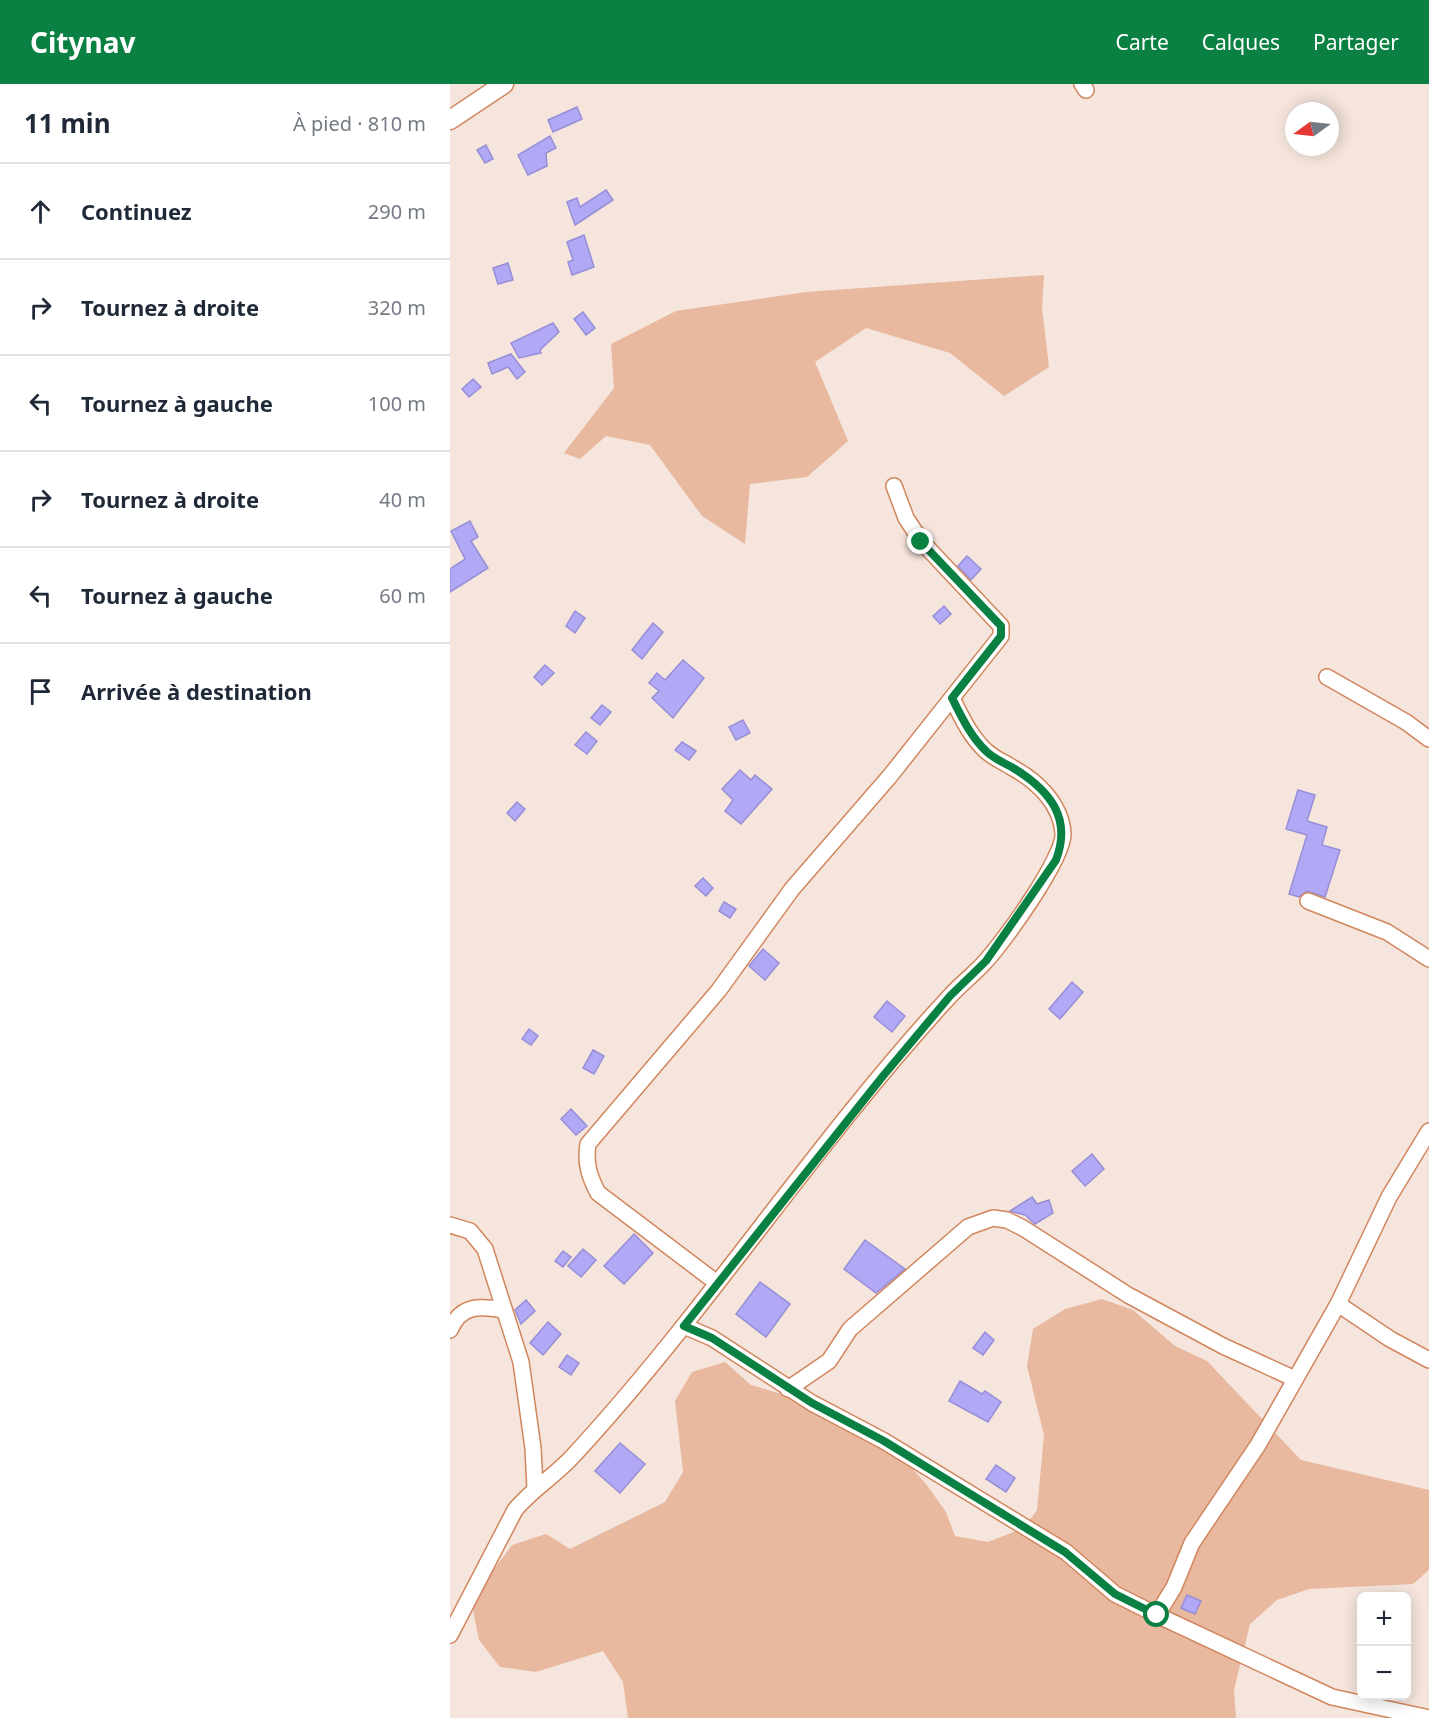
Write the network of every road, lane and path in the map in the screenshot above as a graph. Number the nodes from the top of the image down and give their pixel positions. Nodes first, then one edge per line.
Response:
1 (504, 84) edge
2 (450, 120) edge
3 (894, 486) dead end
4 (1327, 677) dead end
5 (952, 698) junction
6 (1429, 739) edge
7 (1308, 901) dead end
8 (1429, 959) edge
9 (1429, 1131) edge
10 (450, 1225) edge
11 (717, 1284) junction
12 (1338, 1304) junction
13 (504, 1310) junction
14 (684, 1326) junction
15 (450, 1330) edge
16 (1429, 1360) edge
17 (1295, 1379) junction
18 (788, 1389) junction
19 (535, 1488) junction
20 (1157, 1615) junction
21 (450, 1635) edge
22 (1429, 1718) edge

1 - 2 main road
3 - 5 street
4 - 6 street
5 - 11 street
5 - 11 street
7 - 8 street
9 - 12 street
10 - 13 street
11 - 14 street
12 - 16 street
12 - 17 street
13 - 15 street
13 - 19 street
14 - 18 street
14 - 19 street
17 - 18 street
17 - 20 street
18 - 20 street
19 - 21 street
20 - 22 street

